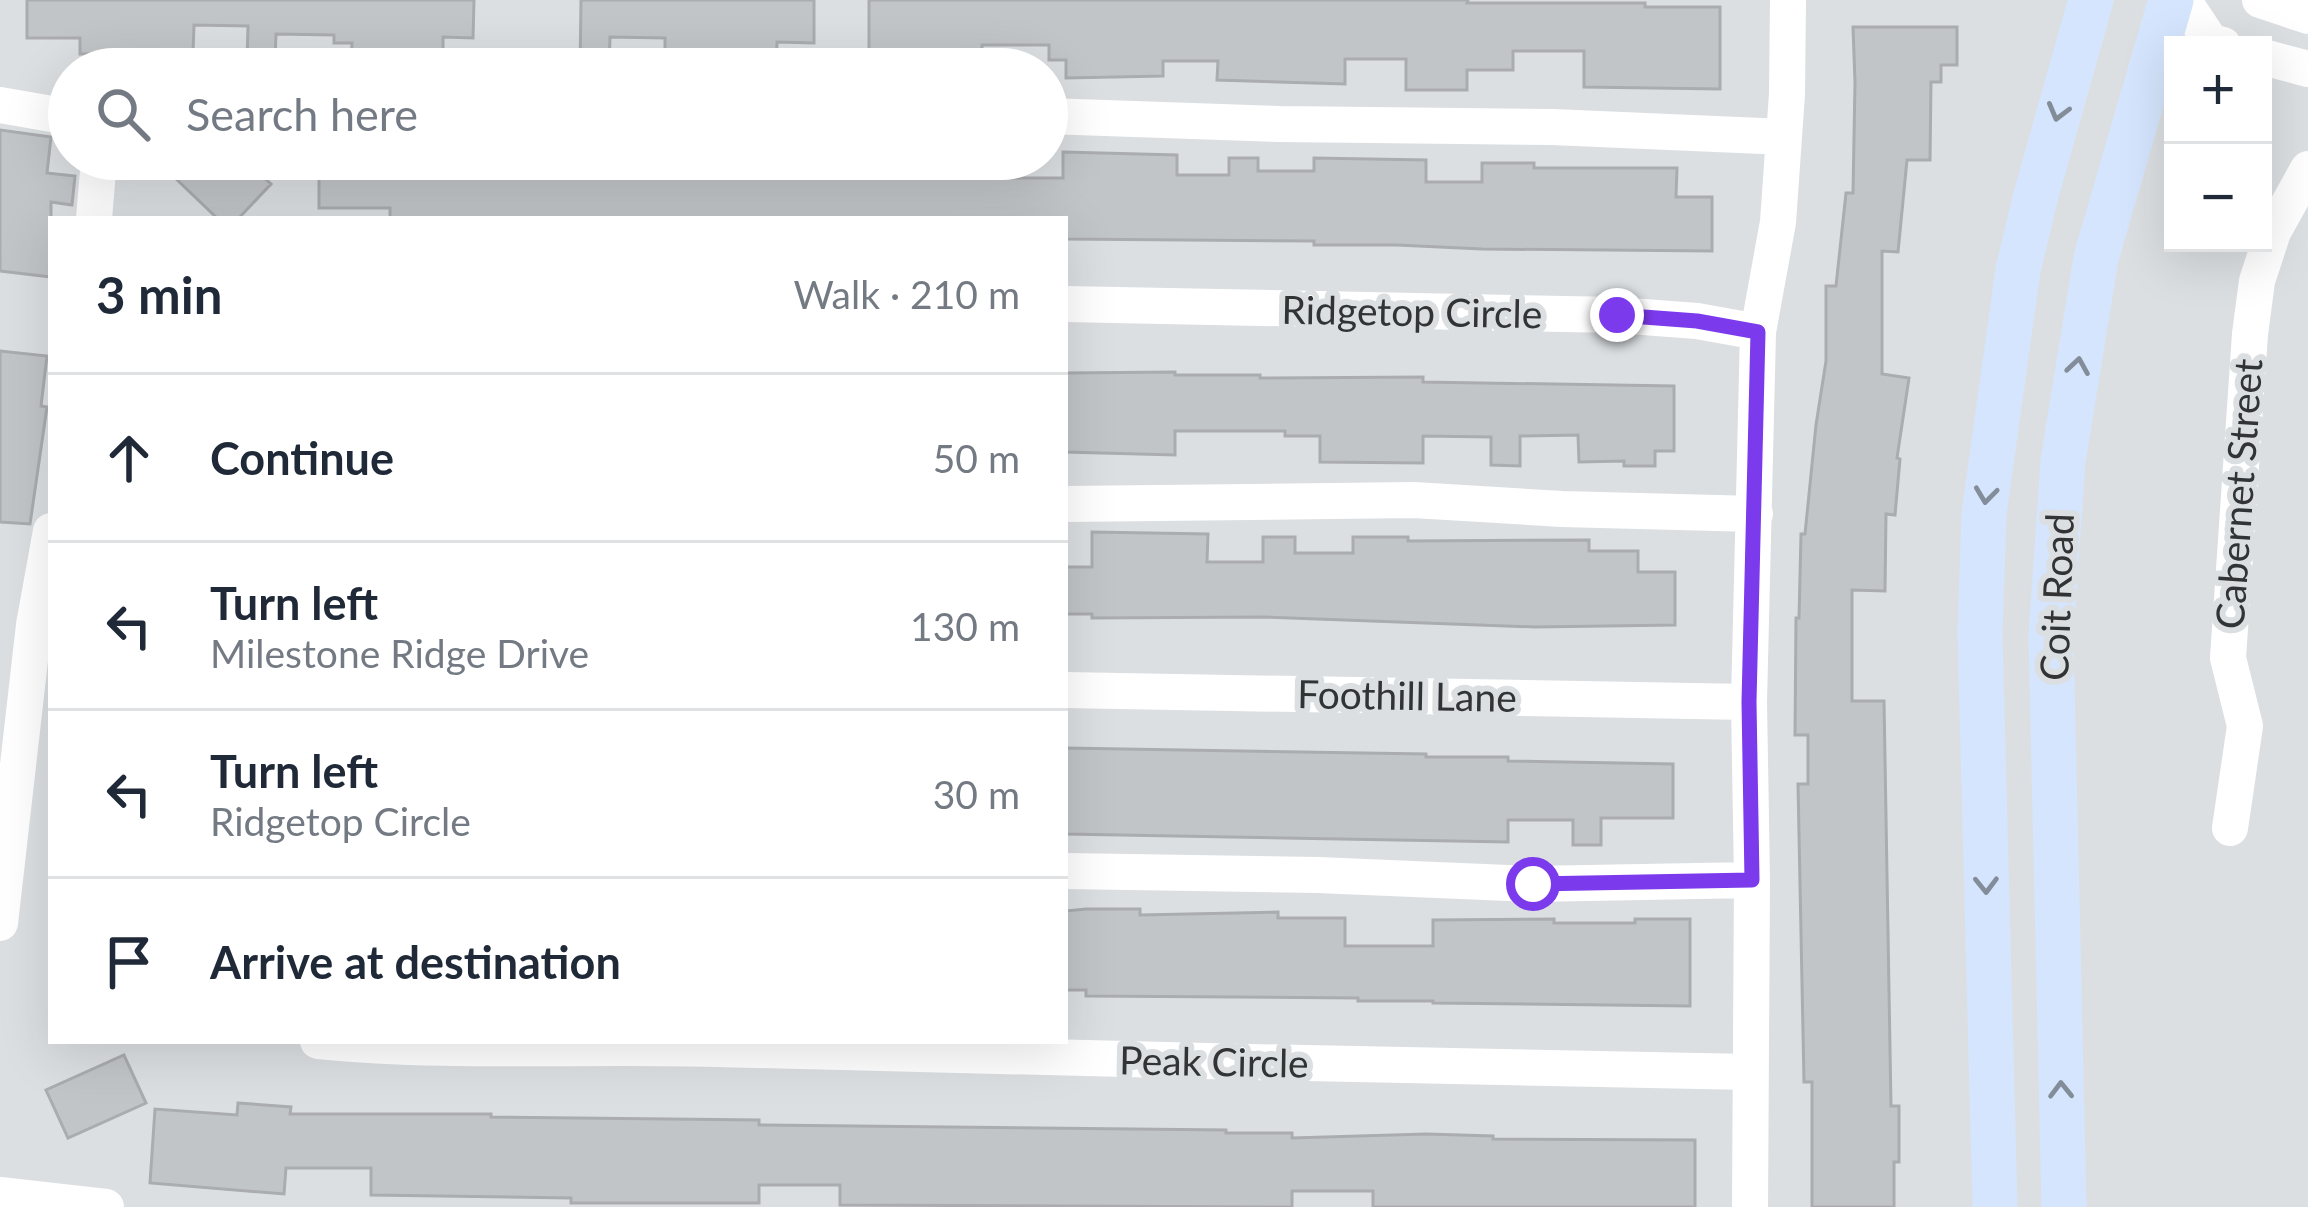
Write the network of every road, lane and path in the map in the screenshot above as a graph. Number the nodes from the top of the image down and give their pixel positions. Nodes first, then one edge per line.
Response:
1 (1788, 0) edge
2 (2091, 0) edge
3 (2170, 0) edge
4 (2183, 0) edge
5 (2260, 0) edge
6 (2308, 16) edge
7 (2208, 36) edge
8 (2272, 59) edge
9 (2308, 69) edge
10 (0, 105) edge
11 (48, 113) edge
12 (1068, 117) edge
13 (1784, 137) junction
14 (2308, 169) edge
15 (97, 180) edge
16 (94, 216) edge
17 (1068, 304) edge
18 (1758, 332) junction
19 (1068, 504) edge
20 (1755, 514) junction
21 (48, 543) edge
22 (28, 625) edge
23 (1068, 690) edge
24 (1749, 702) junction
25 (2230, 828) dead end
26 (1068, 872) edge
27 (1752, 880) junction
28 (0, 923) edge
29 (350, 1044) edge
30 (1750, 1072) junction
31 (0, 1196) edge
32 (106, 1207) edge
33 (1750, 1207) edge
34 (1995, 1207) edge
35 (2064, 1207) edge

1 - 13 street
2 -> 34 main road, Coit Road
35 -> 3 main road, Coit Road
4 - 7 street
5 - 6 street
8 - 9 street
10 - 11 street
12 - 13 street
13 - 18 street
14 - 25 street, Cabernet Street
15 - 16 street
17 - 18 street, Ridgetop Circle
18 - 20 street
19 - 20 street
20 - 24 street
21 - 22 street
22 - 28 street
23 - 24 street, Foothill Lane
24 - 27 street
26 - 27 street
27 - 30 street
29 - 30 street, Peak Circle
30 - 33 street
31 - 32 street

